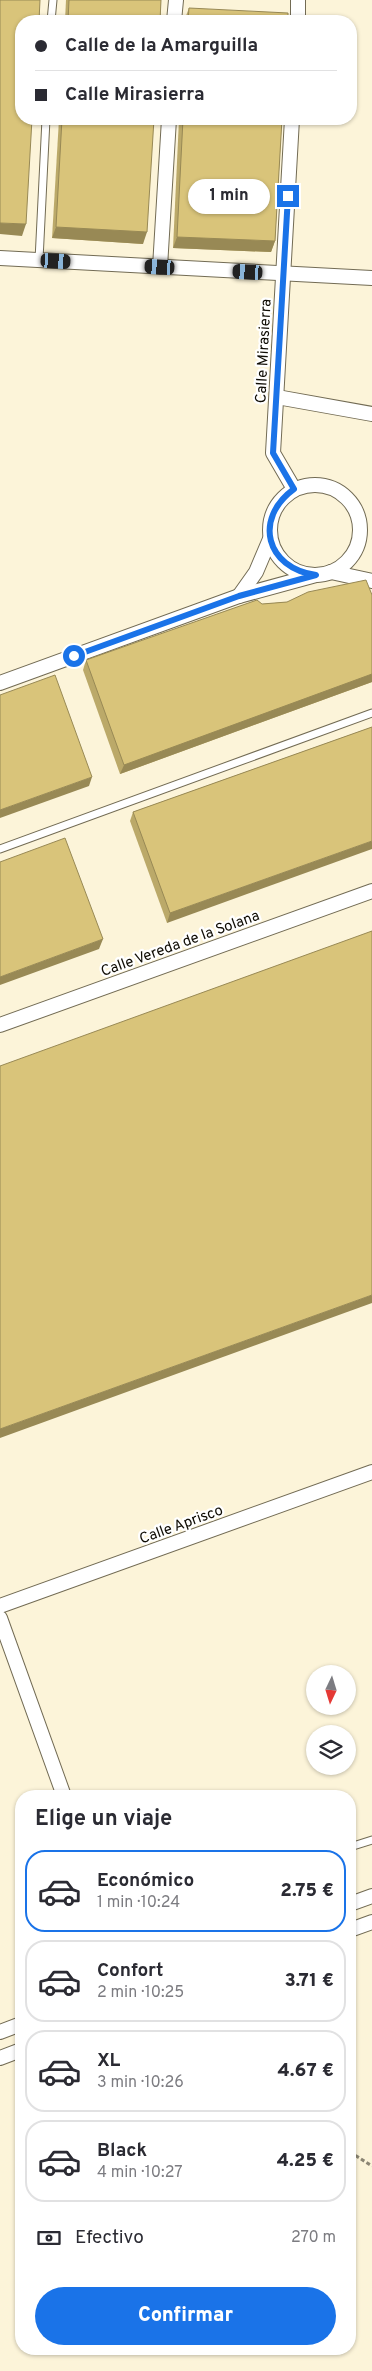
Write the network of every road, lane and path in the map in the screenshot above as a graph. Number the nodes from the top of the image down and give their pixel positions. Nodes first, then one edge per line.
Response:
1 (53, 0) edge
2 (176, 0) edge
3 (298, 0) edge
4 (52, 15) edge
5 (175, 15) edge
6 (298, 15) edge
7 (46, 125) edge
8 (169, 125) edge
9 (292, 125) edge
10 (0, 258) edge
11 (39, 260) junction
12 (160, 267) junction
13 (283, 274) junction
14 (372, 278) edge
15 (276, 397) junction
16 (372, 414) edge
17 (294, 489) junction
18 (353, 505) junction
19 (372, 521) edge
20 (270, 539) junction
21 (331, 572) junction
22 (316, 575) junction
23 (372, 581) edge
24 (239, 596) junction
25 (0, 683) edge
26 (372, 713) edge
27 (0, 849) edge
28 (372, 891) edge
29 (0, 1026) edge
30 (372, 1472) edge
31 (0, 1606) edge
32 (0, 1618) edge
33 (62, 1790) edge
34 (372, 1840) edge
35 (356, 1846) edge
36 (372, 1896) edge
37 (356, 1902) edge
38 (372, 1922) edge
39 (356, 1928) edge
40 (15, 2026) edge
41 (0, 2032) edge
42 (15, 2052) edge
43 (0, 2058) edge
44 (356, 2156) edge
45 (372, 2166) edge

1 - 4 lane
2 - 5 street
3 - 6 street
7 - 11 lane
8 - 12 street
9 - 13 street, Calle Mirasierra
10 - 11 street
11 - 12 street
12 - 13 street
13 - 14 street
13 - 15 street, Calle Mirasierra
15 - 16 street
15 - 17 street, Calle Mirasierra
17 - 18 street
17 - 20 street
18 - 19 street
18 - 21 street
20 - 22 street
20 - 24 street
21 - 22 street
21 - 23 street
22 - 24 street
24 - 25 street
26 - 27 lane
28 - 29 street, Calle Vereda de la Solana
30 - 31 street, Calle Aprisco
32 - 33 street
34 - 35 lane
36 - 37 street
38 - 39 street
40 - 41 street
42 - 43 street
44 - 45 path

